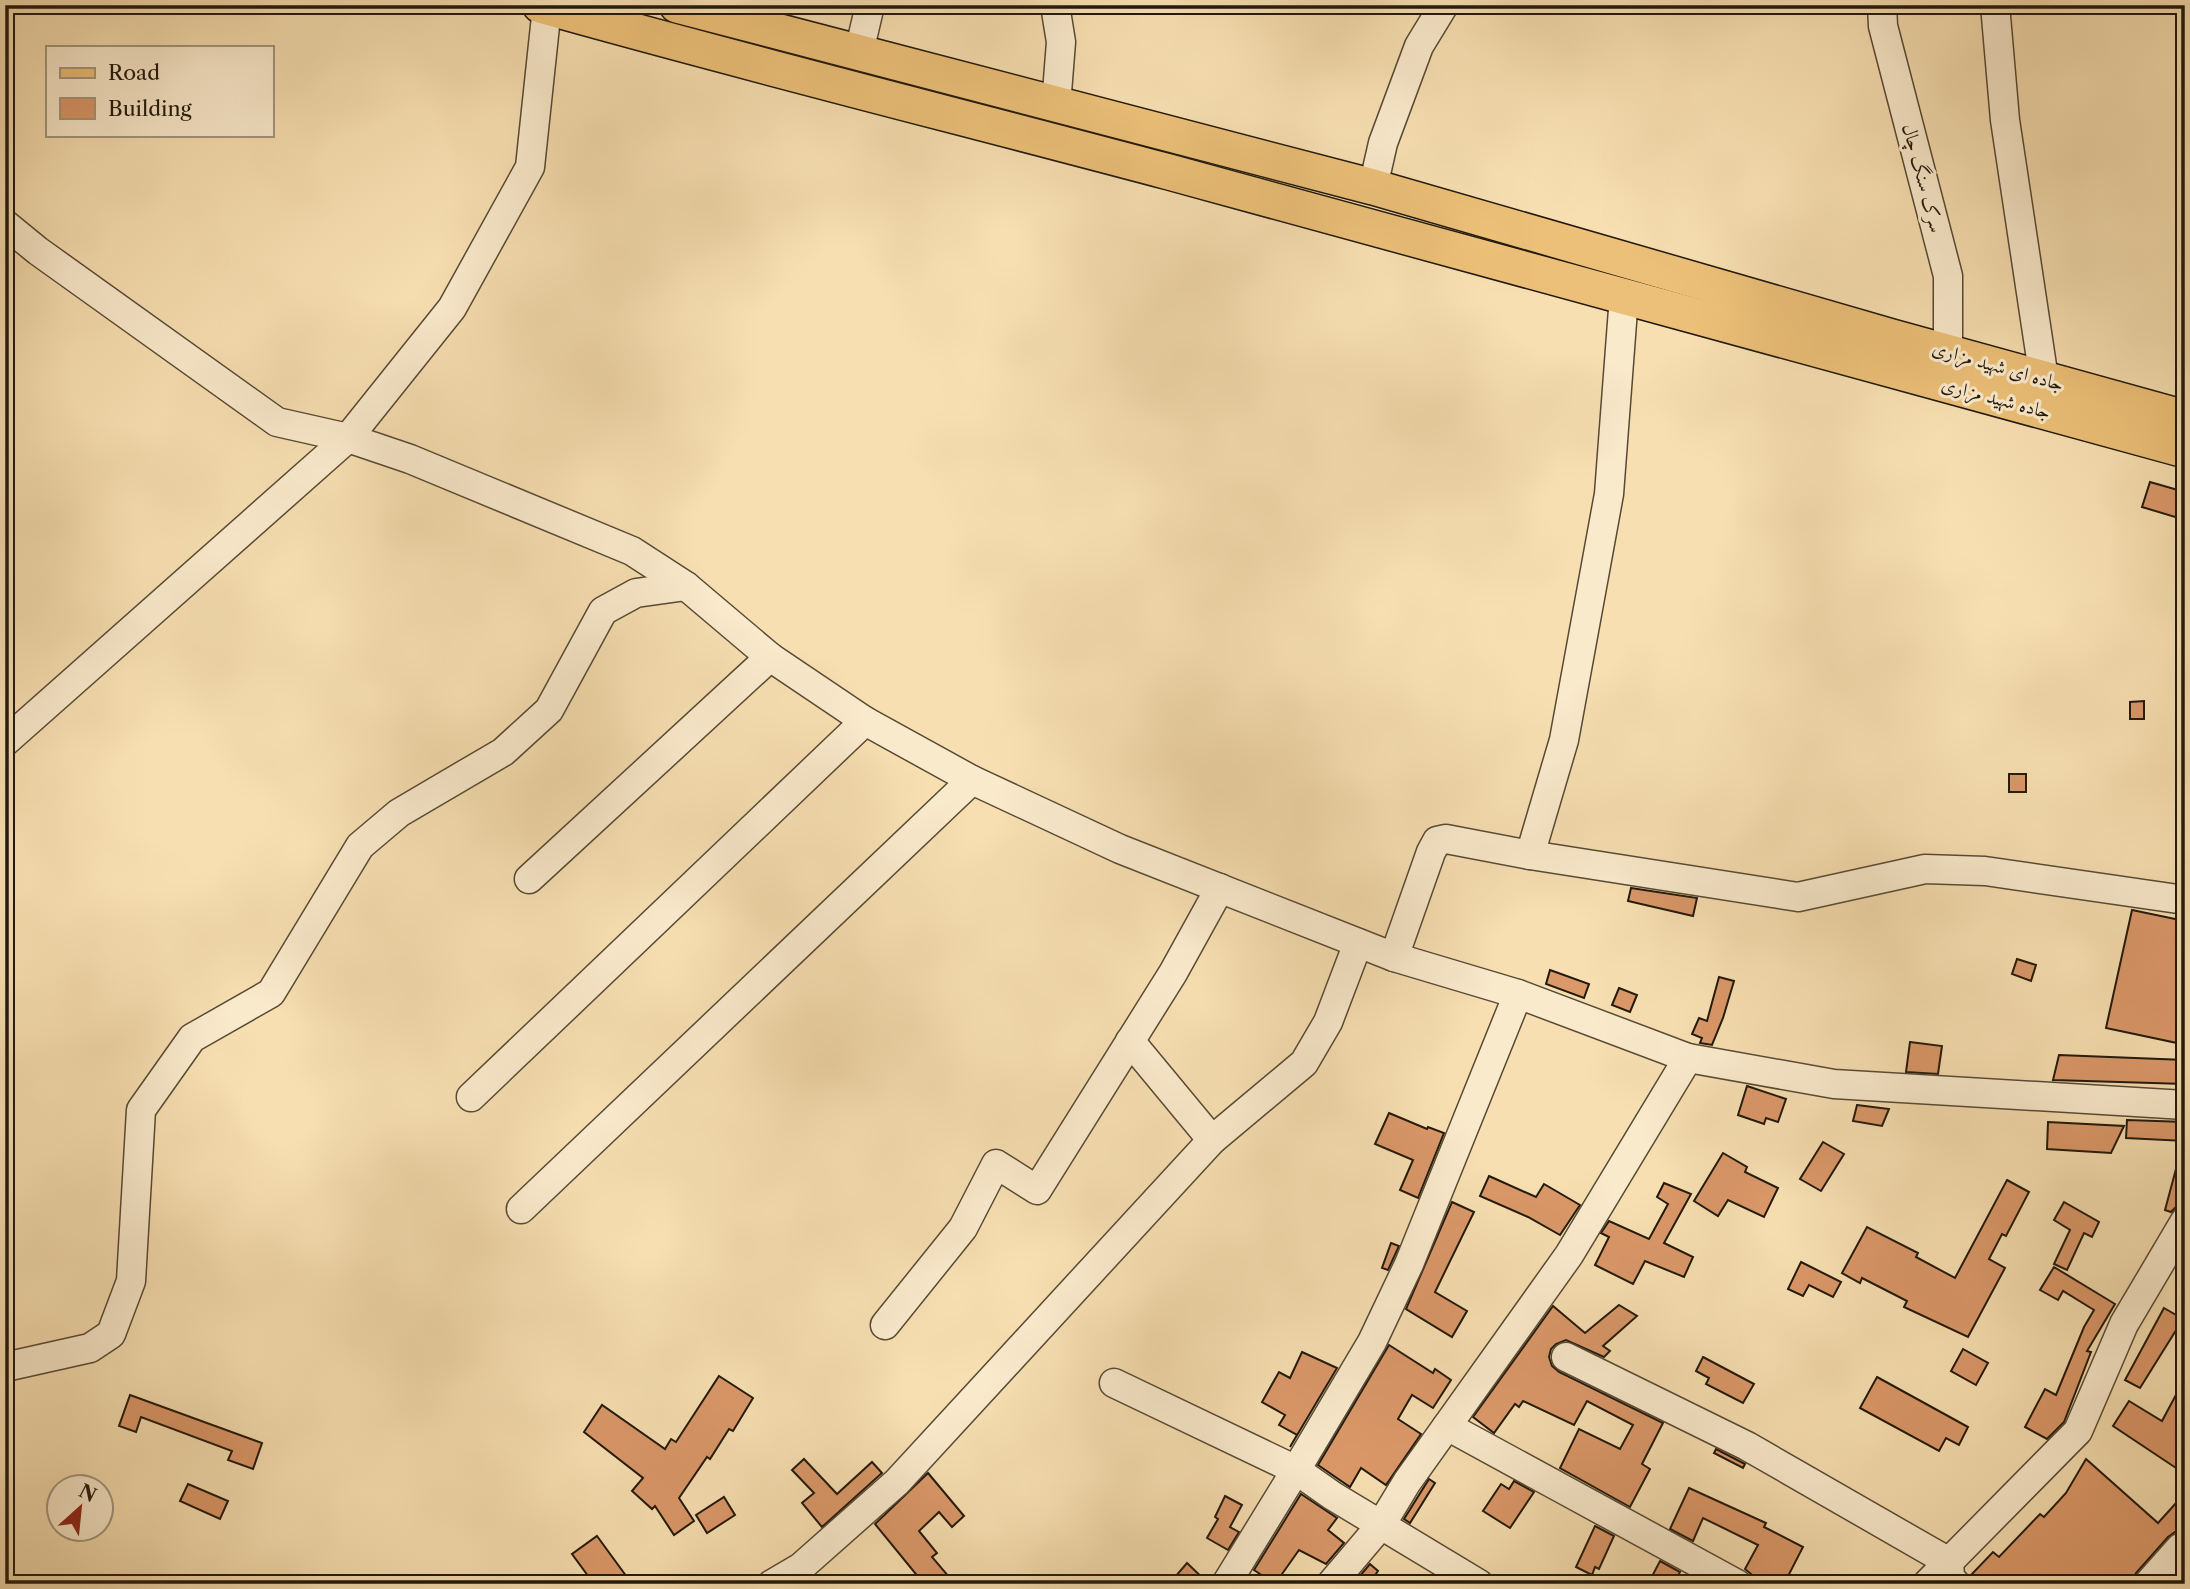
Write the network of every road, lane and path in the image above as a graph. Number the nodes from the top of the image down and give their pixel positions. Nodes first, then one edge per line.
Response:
1 (677, 5) edge
2 (870, 5) edge
3 (1055, 5) edge
4 (1444, 5) edge
5 (1882, 5) edge
6 (1994, 5) edge
7 (543, 6) edge
8 (771, 17) edge
9 (859, 52) junction
10 (1056, 105) junction
11 (1373, 187) junction
12 (5, 224) edge
13 (1624, 296) junction
14 (1810, 328) junction
15 (1889, 352) junction
16 (1948, 352) junction
17 (2043, 379) junction
18 (2185, 418) edge
19 (348, 438) junction
20 (2185, 450) edge
21 (686, 586) junction
22 (770, 657) junction
23 (865, 721) junction
24 (5, 742) edge
25 (972, 780) junction
26 (1530, 855) junction
27 (529, 879) dead end
28 (1220, 888) junction
29 (2185, 900) edge
30 (1358, 943) junction
31 (1394, 957) junction
32 (1518, 994) junction
33 (1130, 1041) junction
34 (1688, 1058) junction
35 (471, 1097) dead end
36 (2185, 1105) edge
37 (1212, 1140) junction
38 (521, 1209) dead end
39 (2185, 1221) edge
40 (885, 1325) dead end
41 (1566, 1357) dead end
42 (5, 1367) edge
43 (1114, 1383) dead end
44 (1447, 1426) junction
45 (1296, 1470) junction
46 (1381, 1525) junction
47 (2185, 1552) edge
48 (1952, 1573) edge
49 (772, 1584) edge
50 (1226, 1584) edge
51 (1331, 1584) edge
52 (1479, 1584) edge
53 (1737, 1584) edge
54 (1927, 1584) edge
55 (2148, 1584) edge

1 - 8 main road
2 - 9 street
3 - 10 street
4 - 11 street
5 - 16 street, سرک سنگ چال
6 - 17 street
7 - 13 main road
7 - 19 street
8 - 9 main road
9 - 10 main road
10 - 11 main road
11 - 14 main road
12 - 19 street
13 - 14 main road
13 - 26 street
14 - 15 main road, جاده ای شهید مزاری
15 - 16 main road, جاده ای شهید مزاری
15 - 20 main road, جاده شهید مزاری
16 - 17 main road, جاده ای شهید مزاری
17 - 18 main road, جاده ای شهید مزاری
19 - 21 street
19 - 24 street
21 - 22 street
21 - 42 street
22 - 23 street
22 - 27 street
23 - 25 street
23 - 35 street
25 - 28 street
25 - 38 street
26 - 29 street
26 - 31 street
28 - 30 street
28 - 33 street
30 - 31 street
30 - 37 street
31 - 32 street
32 - 34 street
32 - 45 street
33 - 37 street
33 - 40 street
34 - 36 street
34 - 44 street
37 - 49 street
39 - 48 street
41 - 48 street
43 - 45 street
44 - 46 street
44 - 53 street
45 - 46 street
45 - 50 street
46 - 51 street
46 - 52 street
47 - 55 street
48 - 54 street

